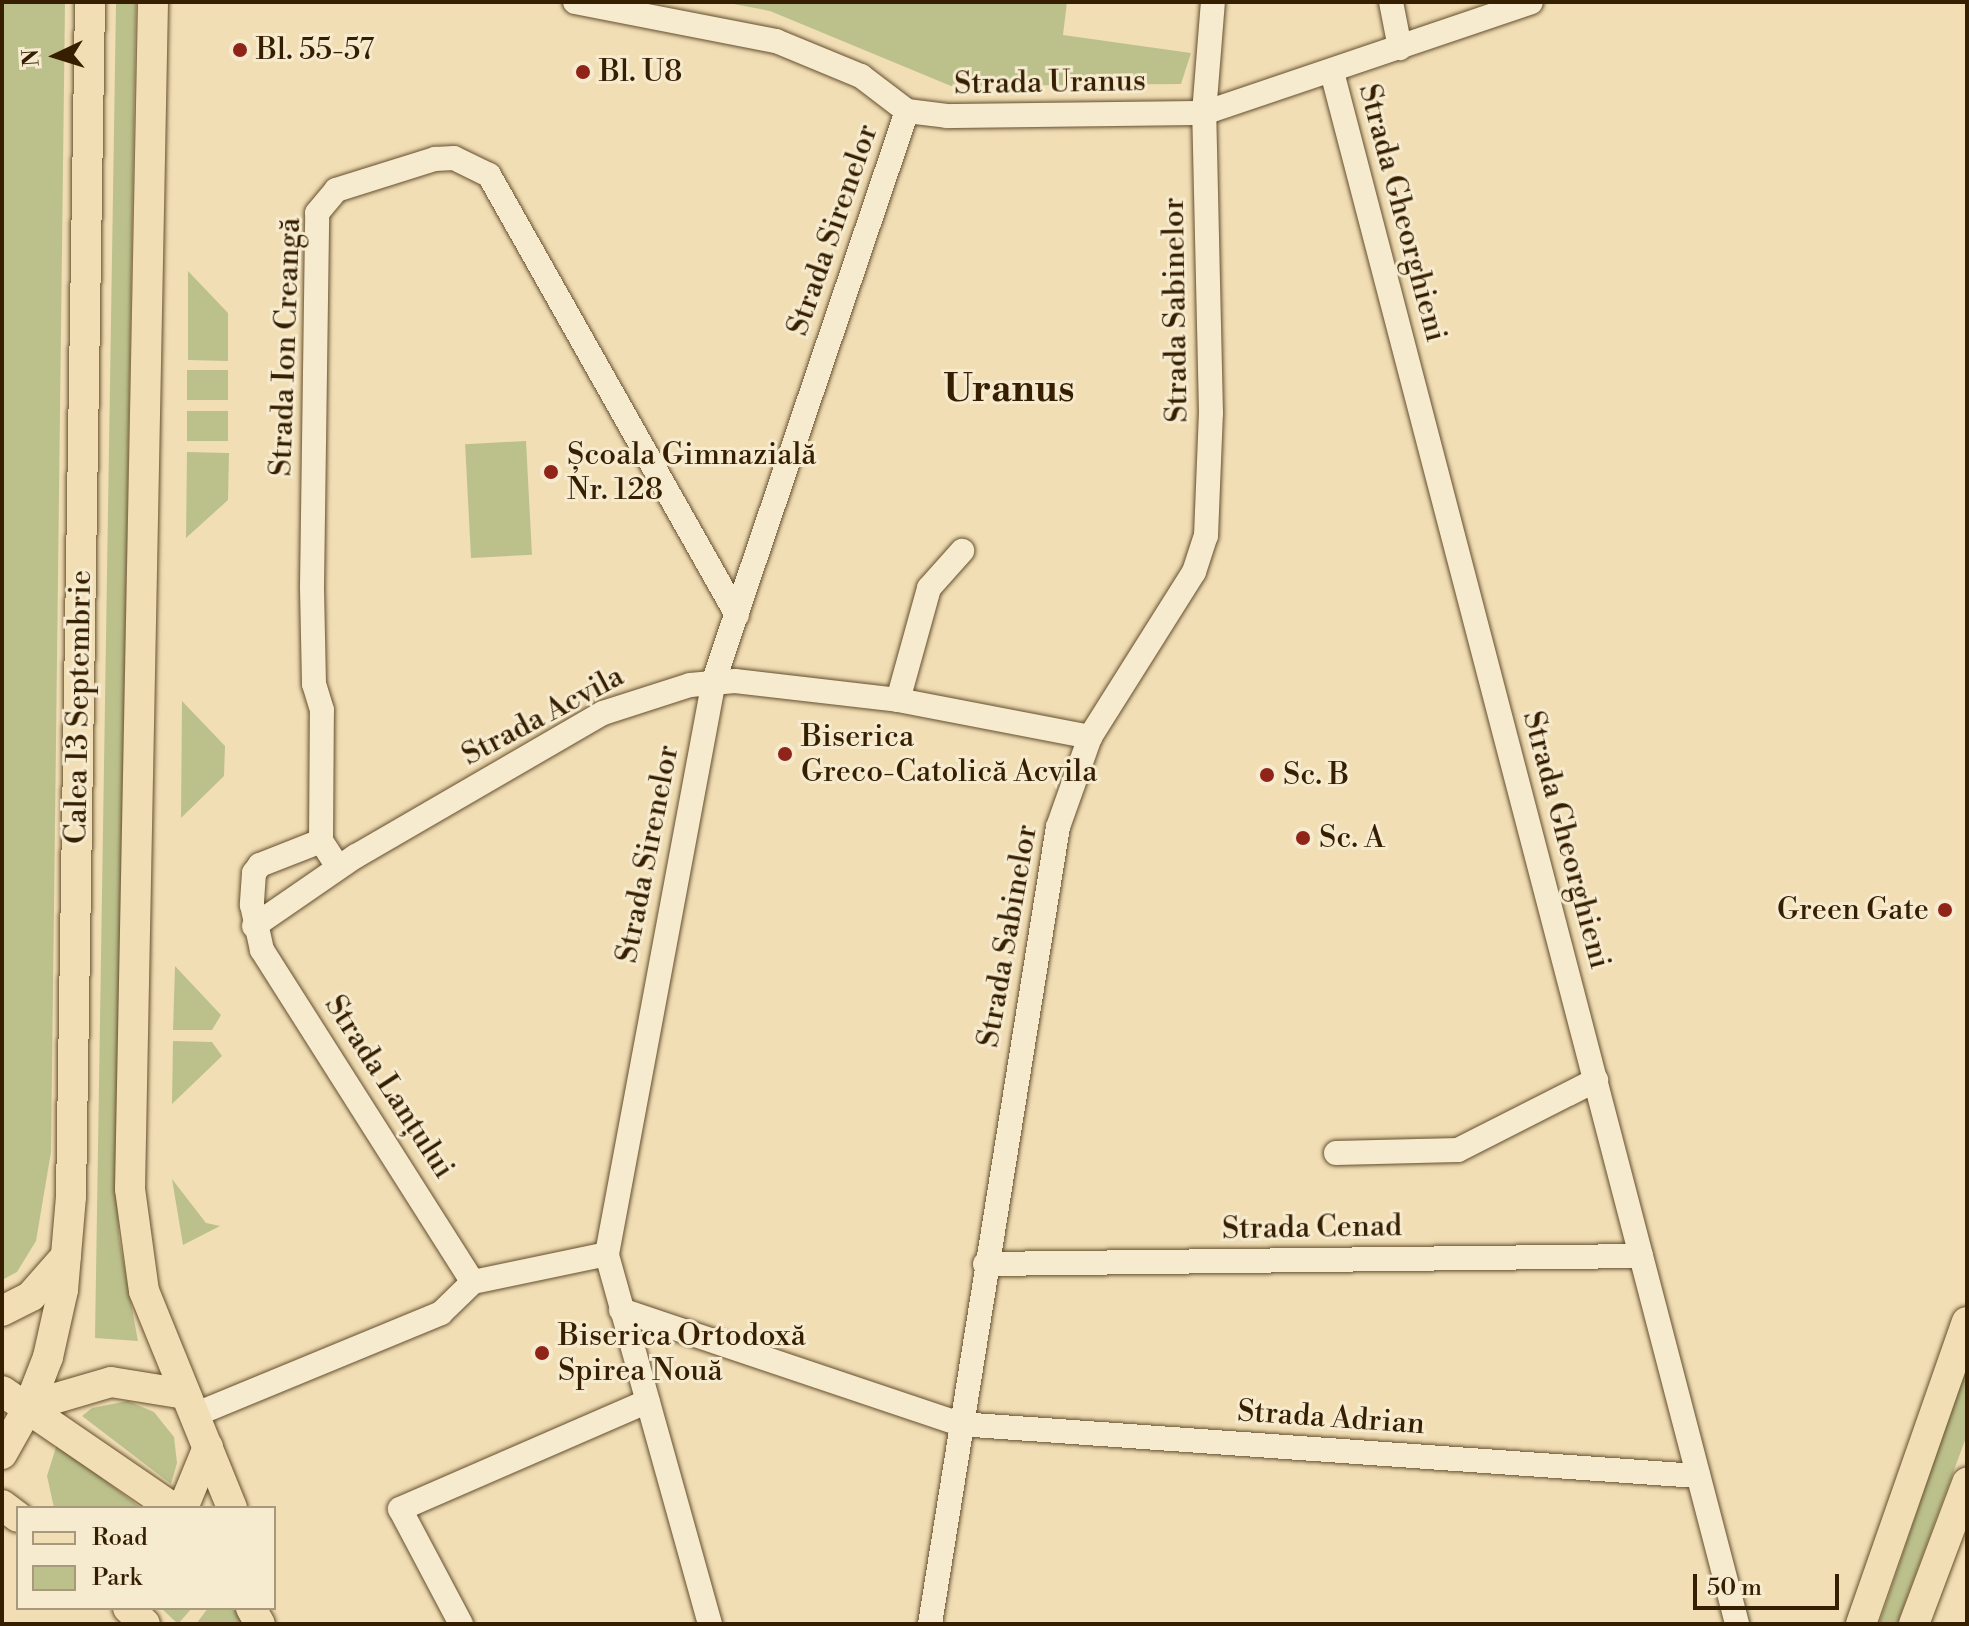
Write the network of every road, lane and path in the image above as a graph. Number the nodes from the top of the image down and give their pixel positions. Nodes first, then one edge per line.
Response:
1 (90, 2) edge
2 (153, 2) edge
3 (575, 2) edge
4 (1213, 2) edge
5 (1391, 2) edge
6 (1531, 2) edge
7 (1400, 48) junction
8 (1332, 72) junction
9 (907, 111) junction
10 (1204, 113) junction
11 (962, 551) dead end
12 (737, 615) junction
13 (714, 680) junction
14 (898, 700) junction
15 (1090, 737) junction
16 (321, 841) junction
17 (338, 867) junction
18 (254, 926) junction
19 (1596, 1080) junction
20 (1336, 1153) dead end
21 (67, 1254) junction
22 (607, 1254) junction
23 (1641, 1256) junction
24 (985, 1264) junction
25 (473, 1282) junction
26 (621, 1310) junction
27 (2, 1311) edge
28 (1967, 1322) edge
29 (2, 1391) edge
30 (648, 1401) junction
31 (189, 1405) junction
32 (29, 1406) junction
33 (959, 1424) junction
34 (208, 1447) junction
35 (2, 1454) edge
36 (1698, 1476) junction
37 (1965, 1496) edge
38 (170, 1506) edge
39 (184, 1506) edge
40 (231, 1506) edge
41 (130, 1610) edge
42 (145, 1624) edge
43 (461, 1624) edge
44 (710, 1624) edge
45 (930, 1624) edge
46 (1733, 1624) edge
47 (1861, 1624) edge
48 (1914, 1624) edge

1 - 21 main road, Calea 13 Septembrie
2 - 31 main road, Calea 13 Septembrie
3 - 9 street
4 - 10 street, Strada Sabinelor
5 - 7 street
6 - 7 street, Strada Uranus
7 - 8 street, Strada Uranus
8 - 10 street, Strada Uranus
8 - 19 street, Strada Gheorghieni
9 - 10 street, Strada Uranus
9 - 12 street, Strada Sirenelor
10 - 15 street, Strada Sabinelor
11 - 14 street
12 - 13 street, Strada Sirenelor
12 - 16 street, Strada Ion Creangă
13 - 14 street, Strada Acvila
13 - 17 street, Strada Acvila
13 - 22 street, Strada Sirenelor
14 - 15 street, Strada Acvila
15 - 24 street, Strada Sabinelor
16 - 17 street
16 - 18 street
17 - 18 street, Strada Acvila
18 - 25 street, Strada Lanțului
19 - 20 street
19 - 23 street, Strada Gheorghieni
21 - 27 main road
21 - 32 main road, Calea 13 Septembrie
22 - 25 street
22 - 26 street, Strada Sirenelor
23 - 24 street, Strada Cenad
23 - 36 street, Strada Gheorghieni
24 - 33 street, Strada Sabinelor
25 - 31 street
26 - 30 street, Strada Sirenelor
26 - 33 street, Strada Adrian
28 - 47 main road
29 - 32 main road
30 - 43 street
30 - 44 street, Strada Sirenelor
31 - 32 main road
31 - 34 main road, Calea 13 Septembrie
32 - 35 main road, Calea 13 Septembrie
32 - 38 main road
33 - 36 street, Strada Adrian
33 - 45 street, Strada Sabinelor
34 - 39 main road
34 - 40 main road
36 - 46 street, Strada Gheorghieni
37 - 48 main road
41 - 42 main road

